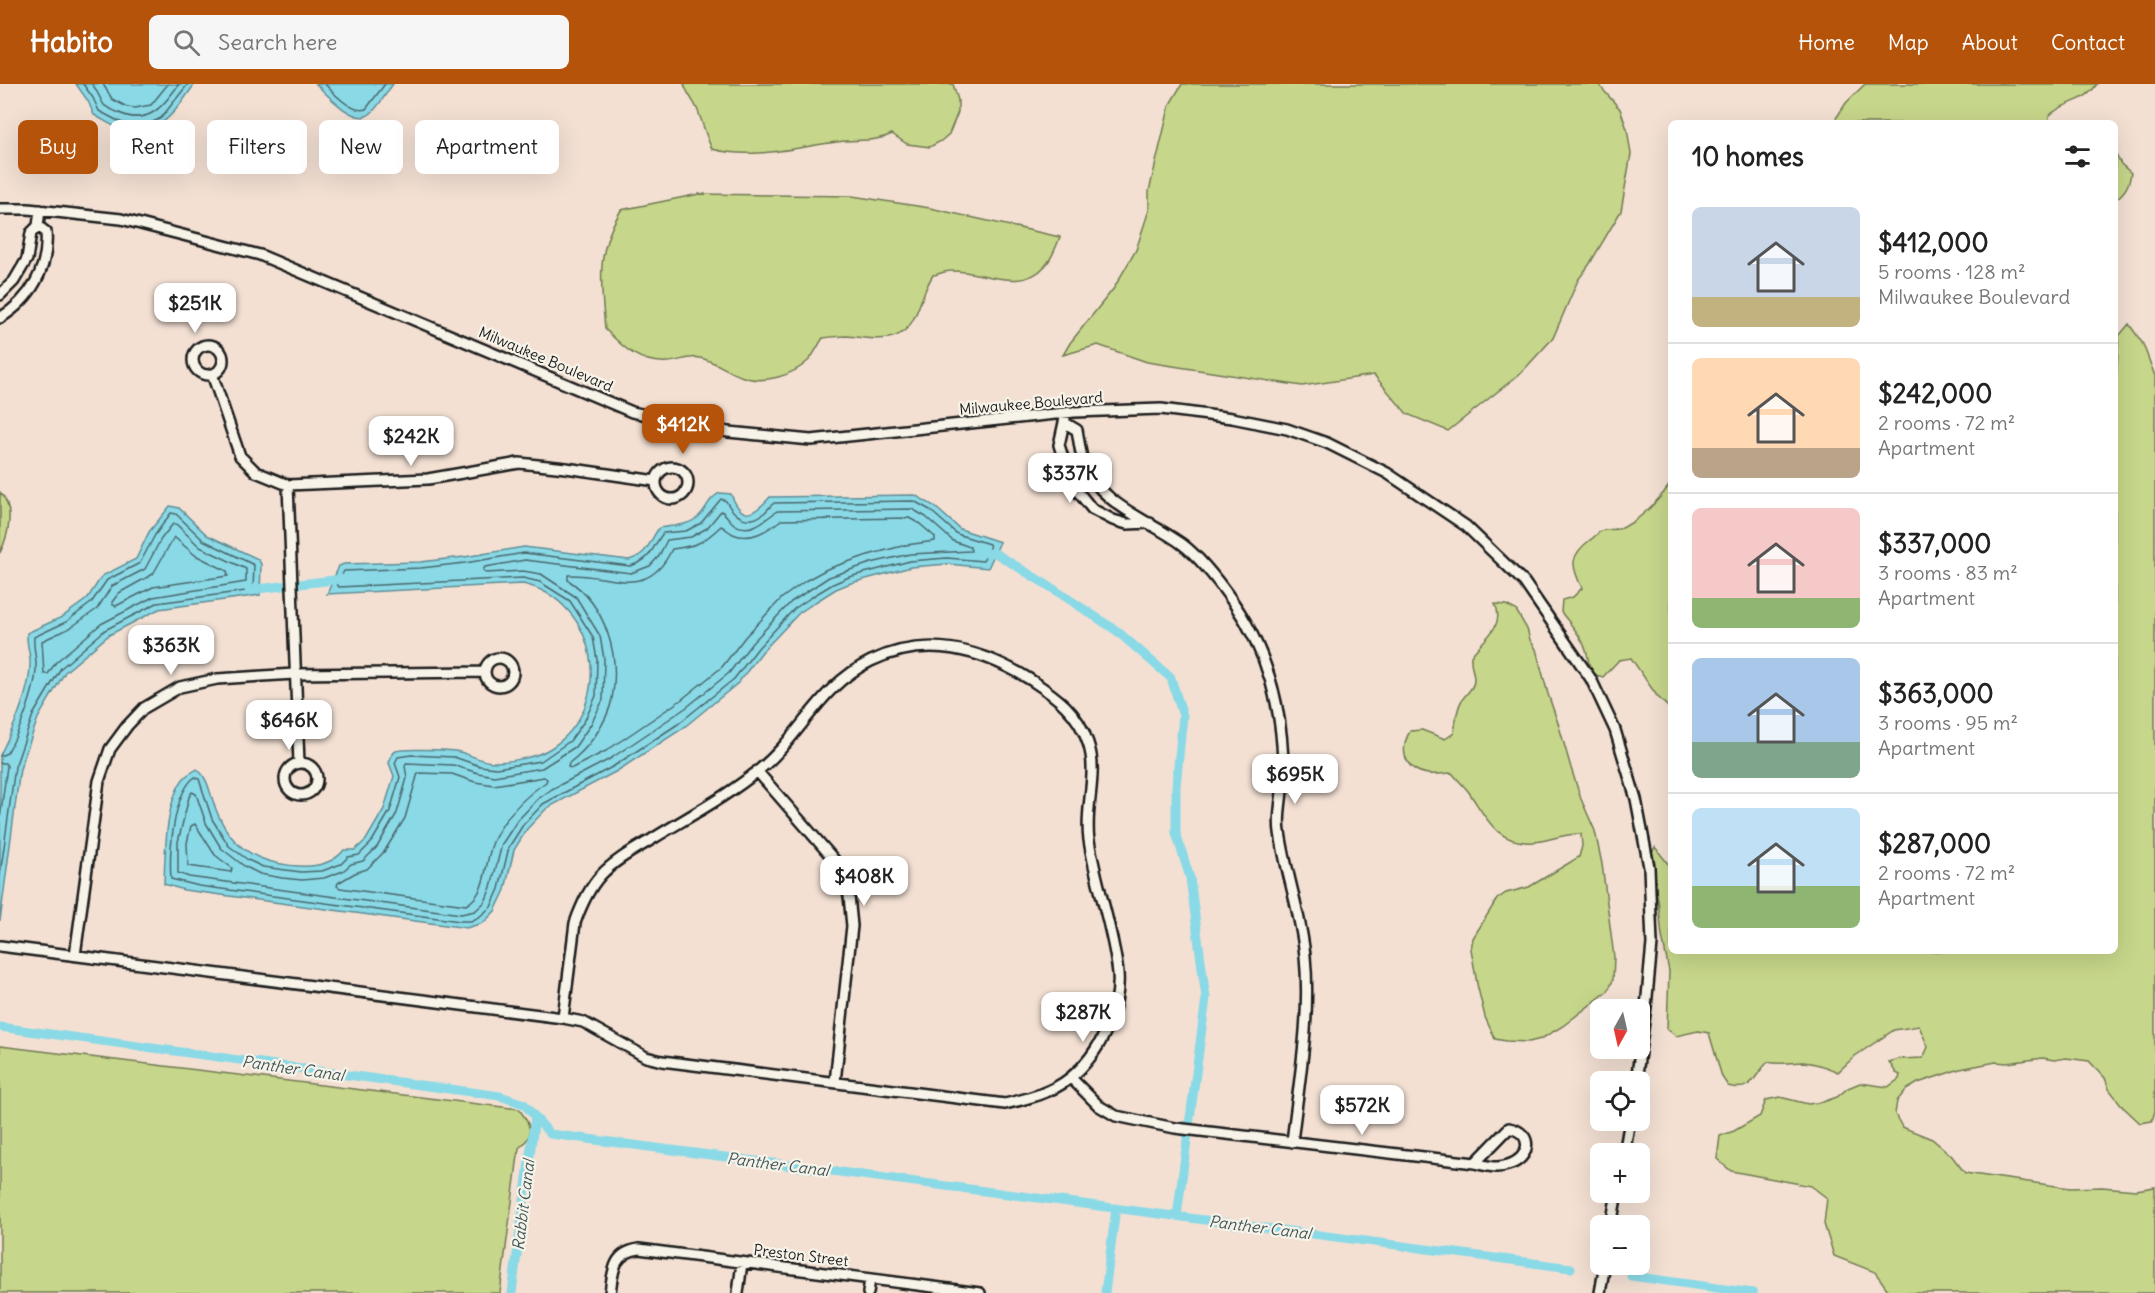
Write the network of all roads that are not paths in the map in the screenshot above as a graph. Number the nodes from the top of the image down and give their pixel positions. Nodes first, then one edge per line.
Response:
1 (0, 209) edge
2 (40, 210) junction
3 (38, 226) junction
4 (0, 295) edge
5 (1, 315) edge
6 (212, 374) dead end
7 (1065, 418) junction
8 (1092, 478) junction
9 (656, 482) dead end
10 (288, 485) junction
11 (1076, 488) junction
12 (1150, 523) junction
13 (484, 672) dead end
14 (294, 674) junction
15 (299, 763) dead end
16 (757, 771) junction
17 (0, 946) edge
18 (75, 955) junction
19 (563, 1018) junction
20 (1638, 1071) edge
21 (1071, 1078) junction
22 (835, 1082) junction
23 (1292, 1142) junction
24 (1475, 1163) junction
25 (742, 1263) junction
26 (1603, 1275) edge
27 (870, 1279) junction
28 (610, 1293) edge
29 (738, 1293) edge
30 (867, 1293) edge
31 (980, 1293) edge
32 (1600, 1293) edge

1 - 2 street, Milwaukee Boulevard
2 - 3 street
2 - 7 street, Milwaukee Boulevard
3 - 4 street
3 - 5 street
6 - 10 street
7 - 8 street
7 - 11 street
7 - 20 street, Milwaukee Boulevard
8 - 11 street
8 - 12 street
9 - 10 street
10 - 14 street
11 - 12 street
12 - 23 street
13 - 14 street
14 - 15 street
14 - 18 street
16 - 19 street
16 - 21 street
16 - 22 street
17 - 18 street
18 - 19 street
19 - 22 street
21 - 22 street
21 - 23 street
23 - 24 street
24 - 24 street
25 - 27 street, Preston Street
25 - 28 street, Preston Street
25 - 29 street
26 - 32 street
27 - 30 street
27 - 31 street, Preston Street

